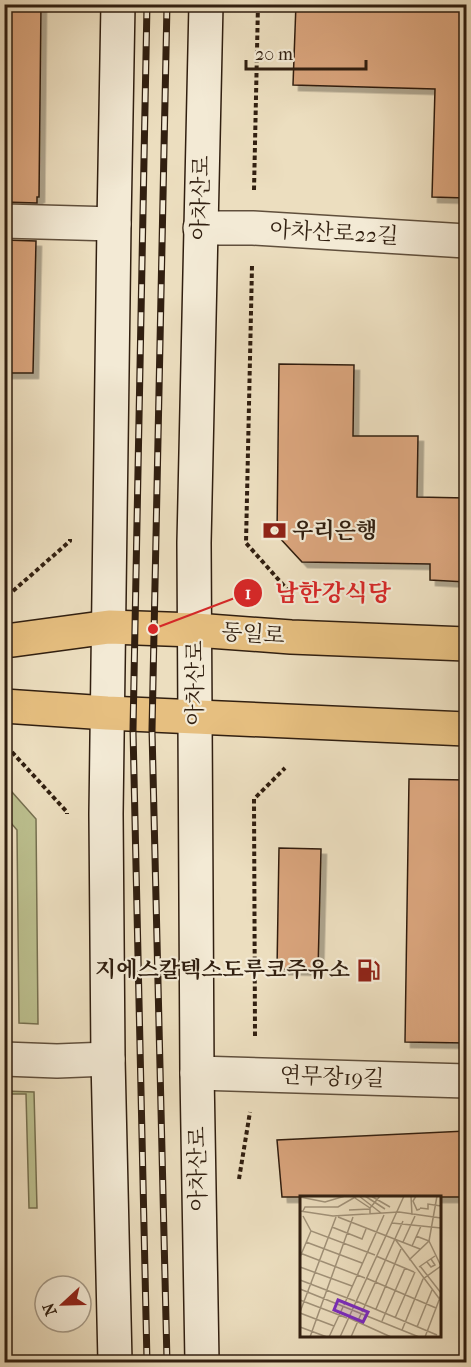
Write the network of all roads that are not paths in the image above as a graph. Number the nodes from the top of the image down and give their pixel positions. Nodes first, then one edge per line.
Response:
1 (118, 4) edge
2 (206, 4) edge
3 (4, 221) edge
4 (114, 224) junction
5 (201, 228) junction
6 (466, 241) edge
7 (109, 627) junction
8 (195, 630) junction
9 (4, 640) edge
10 (466, 644) edge
11 (4, 706) edge
12 (107, 713) junction
13 (195, 716) junction
14 (466, 729) edge
15 (4, 1059) edge
16 (108, 1059) junction
17 (196, 1073) junction
18 (466, 1082) edge
19 (115, 1362) edge
20 (202, 1362) edge

1 - 4 main road
2 - 5 main road, 아차산로
3 - 4 main road
4 - 7 main road
5 - 6 main road, 아차산로22길
5 - 8 main road, 아차산로
7 - 8 main road, 동일로
7 - 9 main road, 동일로
7 - 12 main road
8 - 10 main road, 동일로
8 - 13 main road, 아차산로
11 - 12 main road
12 - 13 main road
12 - 16 main road
13 - 14 main road
13 - 17 main road, 아차산로
15 - 16 main road
16 - 19 main road
17 - 18 main road, 연무장19길
17 - 20 main road, 아차산로

